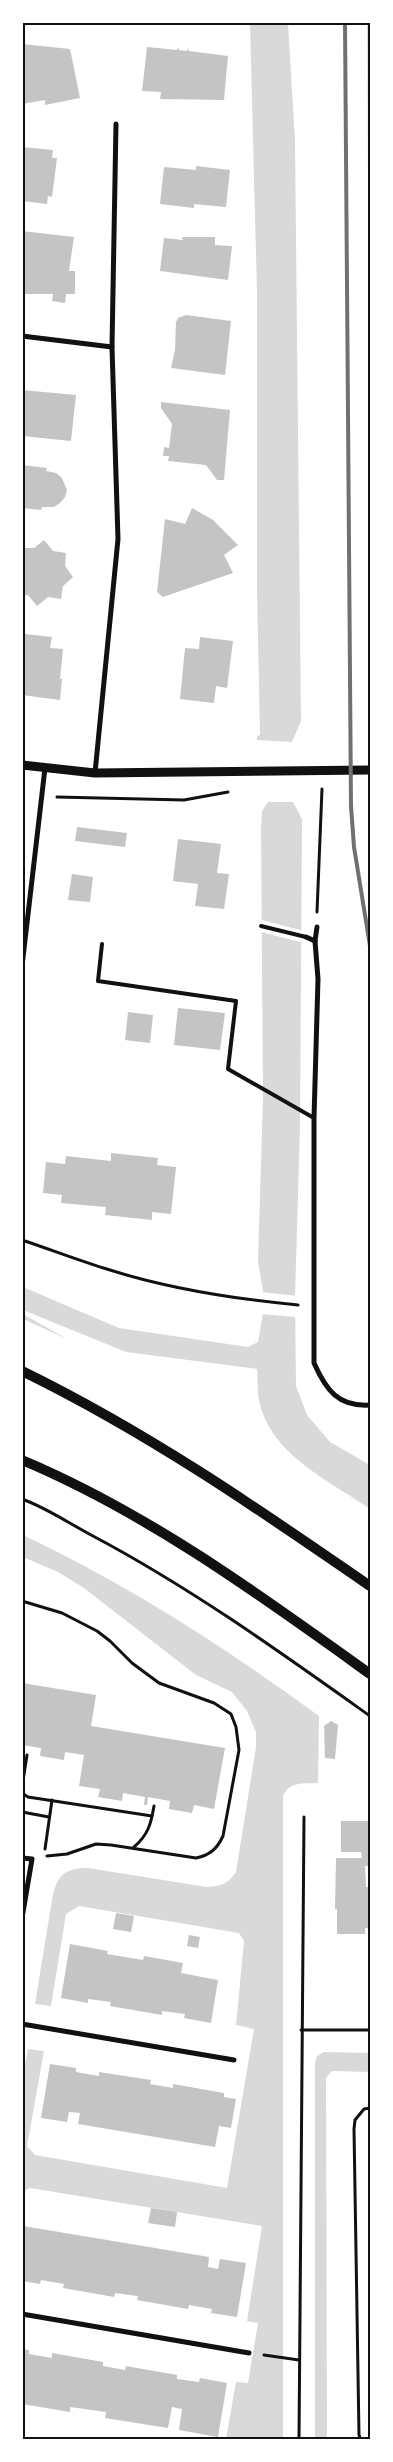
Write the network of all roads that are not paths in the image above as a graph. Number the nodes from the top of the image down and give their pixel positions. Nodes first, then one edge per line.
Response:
1 (116, 124) dead end
2 (22, 336) edge
3 (112, 347) junction
4 (22, 765) edge
5 (45, 768) junction
6 (370, 770) edge
7 (95, 773) junction
8 (262, 926) dead end
9 (317, 927) road end
10 (306, 937) joint
11 (315, 941) junction
12 (102, 944) dead end
13 (22, 966) edge
14 (314, 1118) junction
15 (22, 1371) edge
16 (370, 1405) edge
17 (22, 1460) edge
18 (370, 1586) edge
19 (370, 1674) edge
20 (22, 1858) edge
21 (22, 1918) edge
22 (22, 2024) edge
23 (234, 2060) dead end
24 (22, 2314) edge
25 (249, 2353) road end

1 - 3 street
2 - 3 street
3 - 7 street
4 - 5 street
5 - 7 street
5 - 13 street
6 - 7 street
8 - 10 lane
9 - 11 street
10 - 11 street
11 - 14 street
12 - 14 lane
14 - 16 street
15 - 18 main road
17 - 19 main road
20 - 21 street
22 - 23 street
24 - 25 street

